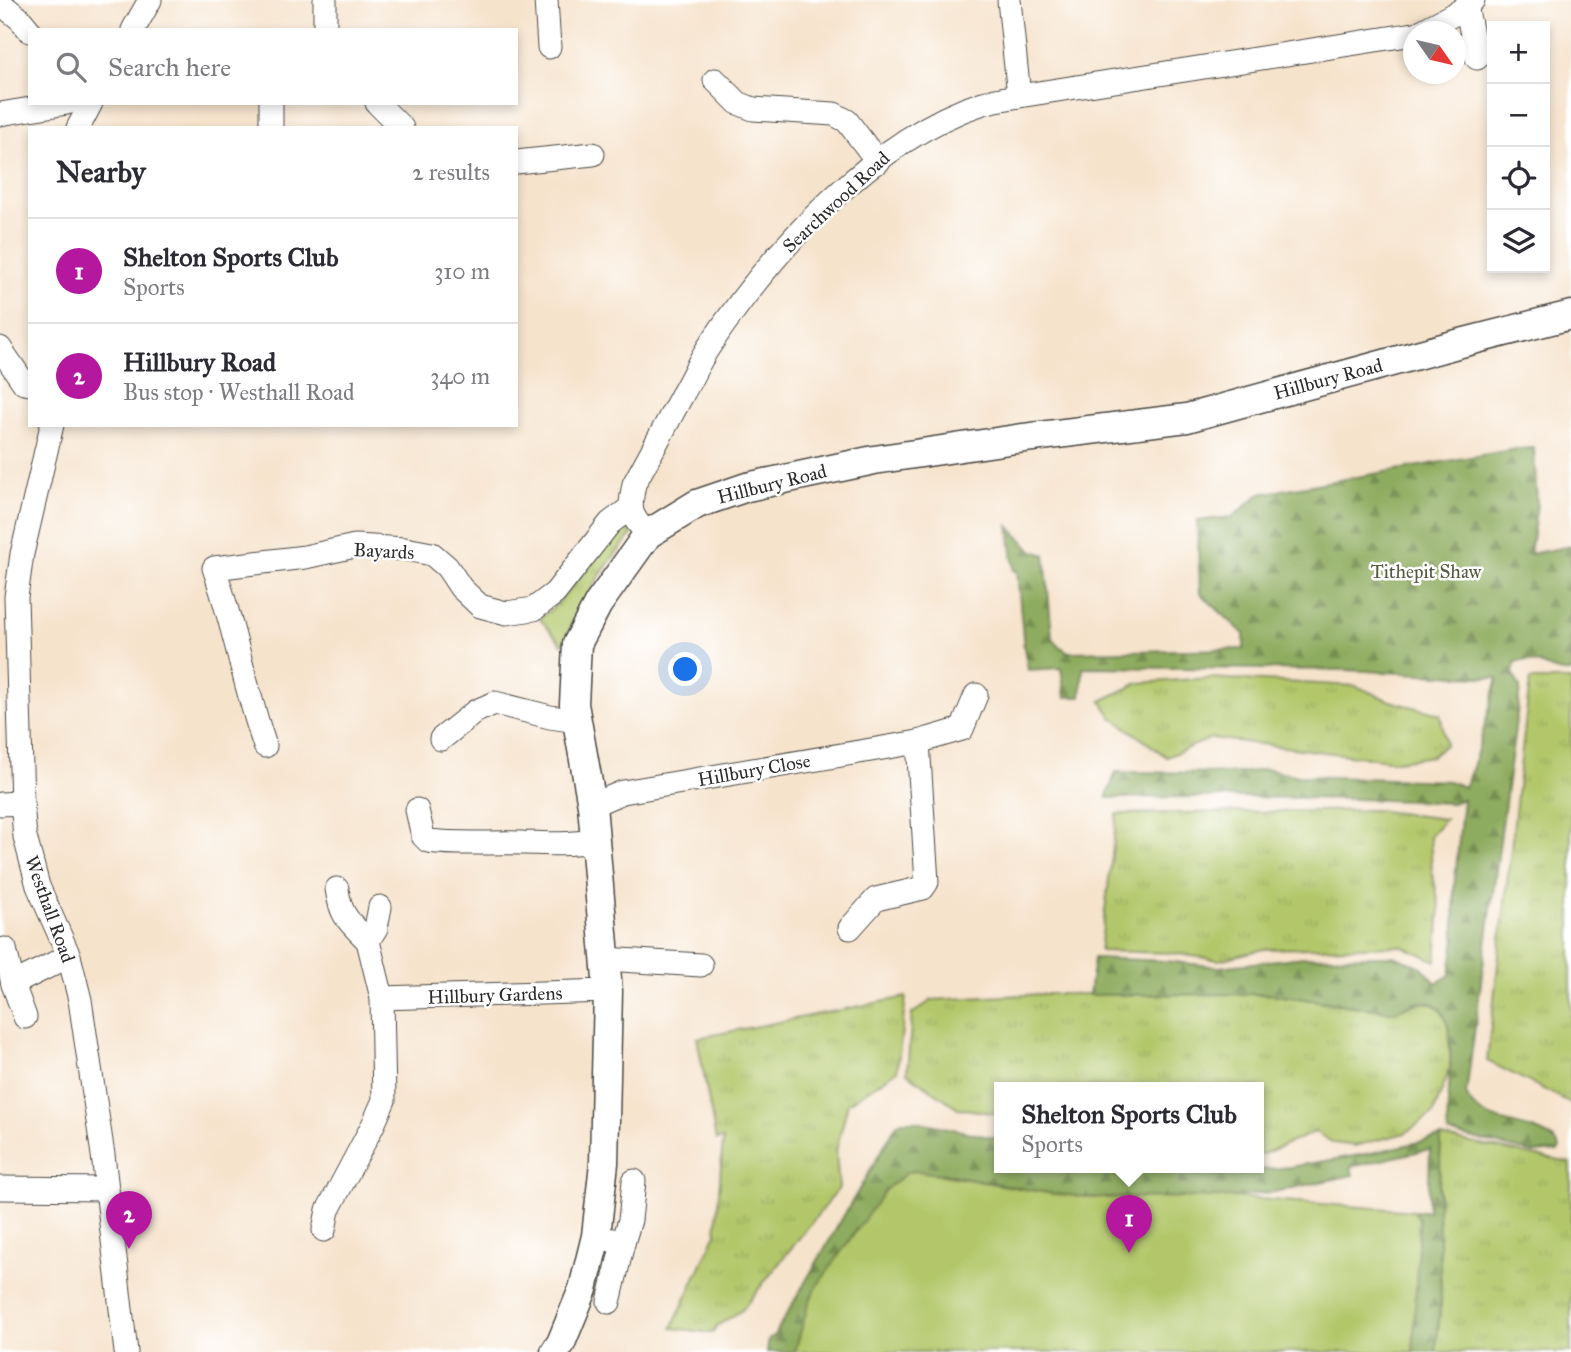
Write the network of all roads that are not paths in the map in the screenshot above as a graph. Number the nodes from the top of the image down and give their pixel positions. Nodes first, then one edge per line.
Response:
1 (150, 0) edge
2 (325, 0) edge
3 (546, 0) edge
4 (1009, 0) edge
5 (0, 3) edge
6 (1469, 3) edge
7 (1442, 21) edge
8 (135, 28) edge
9 (326, 28) edge
10 (28, 29) edge
11 (1403, 36) edge
12 (549, 47) dead end
13 (1477, 58) dead end
14 (715, 80) dead end
15 (1019, 96) junction
16 (271, 105) edge
17 (379, 105) edge
18 (0, 114) edge
19 (74, 115) edge
20 (271, 126) edge
21 (400, 126) edge
22 (593, 154) dead end
23 (518, 162) edge
24 (878, 162) junction
25 (1571, 315) edge
26 (0, 348) edge
27 (28, 384) edge
28 (52, 427) edge
29 (629, 508) junction
30 (648, 534) junction
31 (8, 597) edge
32 (976, 695) dead end
33 (577, 721) junction
34 (442, 738) dead end
35 (918, 742) junction
36 (265, 746) dead end
37 (11, 803) edge
38 (592, 805) junction
39 (417, 810) dead end
40 (595, 840) junction
41 (337, 889) dead end
42 (380, 907) dead end
43 (850, 928) dead end
44 (5, 949) dead end
45 (371, 951) junction
46 (69, 956) junction
47 (605, 959) junction
48 (701, 965) dead end
49 (13, 984) junction
50 (608, 991) junction
51 (382, 998) junction
52 (25, 1017) dead end
53 (634, 1181) dead end
54 (0, 1188) edge
55 (107, 1189) junction
56 (324, 1230) dead end
57 (609, 1239) junction
58 (608, 1302) dead end
59 (126, 1352) edge
60 (555, 1352) edge

1 - 8 street
2 - 9 street
3 - 12 street
4 - 15 street
5 - 10 street
6 - 7 street
6 - 13 street
11 - 15 street, Searchwood Road
14 - 24 street
15 - 24 street, Searchwood Road
16 - 20 street
17 - 21 street
18 - 19 street
22 - 23 street
24 - 29 street, Searchwood Road
25 - 30 main road, Hillbury Road
26 - 27 street
28 - 31 street, Westhall Road
29 - 30 street
29 - 36 street, Bayards
30 - 33 main road, Hillbury Road
31 - 37 street, Westhall Road
32 - 35 street, Hillbury Close
33 - 34 street
33 - 38 main road, Hillbury Road
35 - 38 street, Hillbury Close
35 - 43 street
37 - 46 street, Westhall Road
38 - 40 main road, Hillbury Road
39 - 40 street
40 - 47 main road, Hillbury Road
41 - 45 street
42 - 45 street
44 - 49 street
45 - 51 street
46 - 49 street
46 - 55 street, Westhall Road
47 - 48 street
47 - 50 main road, Hillbury Road
49 - 52 street
50 - 51 street, Hillbury Gardens
50 - 57 main road, Hillbury Road
51 - 56 street
53 - 57 street
54 - 55 street
55 - 59 street, Westhall Road
57 - 58 street
57 - 60 main road, Hillbury Road

